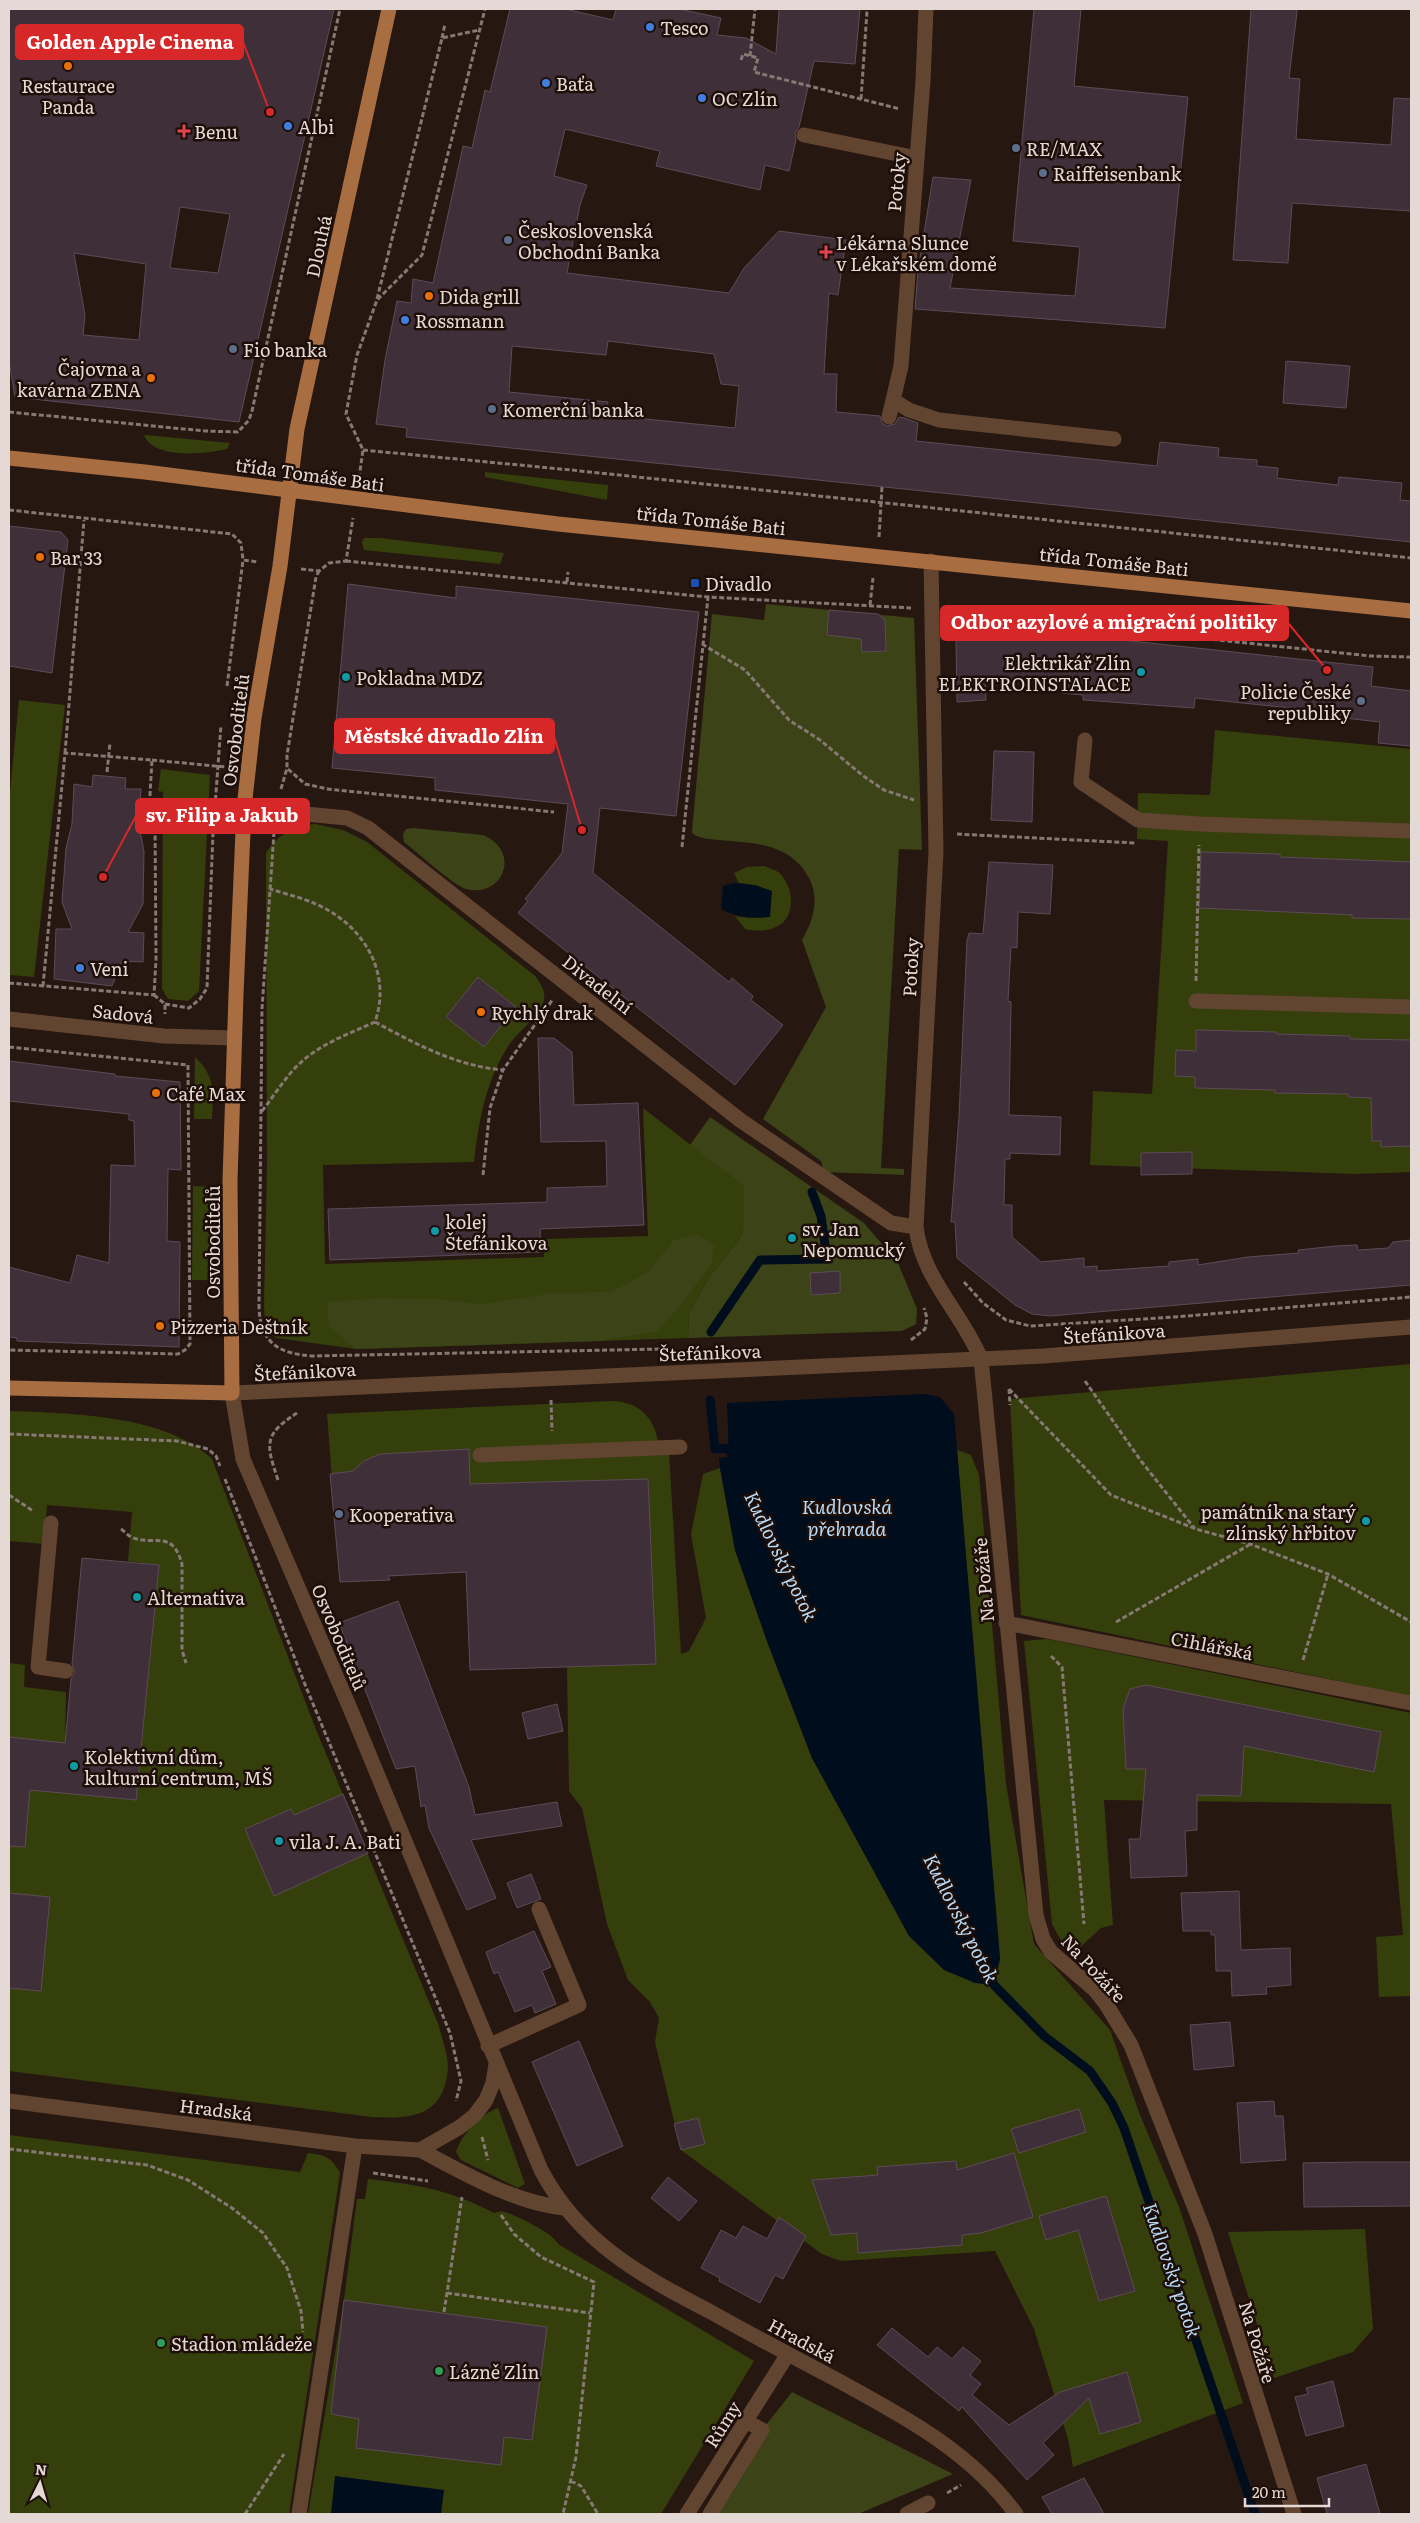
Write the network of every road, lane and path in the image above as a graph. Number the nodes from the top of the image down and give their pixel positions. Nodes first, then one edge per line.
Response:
1 (340, 9) edge
2 (389, 9) edge
3 (485, 9) edge
4 (755, 9) edge
5 (926, 9) edge
6 (867, 11) dead end
7 (445, 24) dead end
8 (479, 30) junction
9 (442, 38) junction
10 (750, 56) junction
11 (741, 60) dead end
12 (861, 99) junction
13 (921, 114) junction
14 (804, 135) dead end
15 (917, 158) junction
16 (376, 300) junction
17 (893, 400) junction
18 (9, 412) edge
19 (889, 416) dead end
20 (1114, 438) dead end
21 (362, 450) junction
22 (9, 458) edge
23 (290, 491) junction
24 (356, 499) junction
25 (9, 510) edge
26 (84, 519) junction
27 (1411, 558) edge
28 (242, 560) junction
29 (346, 561) junction
30 (930, 561) junction
31 (280, 566) junction
32 (319, 572) junction
33 (568, 572) dead end
34 (566, 582) junction
35 (708, 597) junction
36 (931, 610) junction
37 (1411, 610) edge
38 (962, 613) junction
39 (951, 627) dead end
40 (702, 644) junction
41 (1411, 658) edge
42 (228, 686) dead end
43 (221, 725) dead end
44 (1084, 740) dead end
45 (110, 742) dead end
46 (65, 753) junction
47 (108, 756) junction
48 (152, 760) junction
49 (218, 766) junction
50 (288, 768) junction
51 (249, 770) junction
52 (107, 772) dead end
53 (935, 807) junction
54 (244, 808) junction
55 (275, 811) junction
56 (554, 812) dead end
57 (1199, 824) junction
58 (1411, 831) edge
59 (954, 843) dead end
60 (1140, 844) dead end
61 (682, 847) dead end
62 (270, 889) junction
63 (564, 982) junction
64 (9, 983) edge
65 (43, 986) junction
66 (1196, 1001) joint
67 (165, 1004) dead end
68 (1411, 1007) edge
69 (9, 1019) edge
70 (375, 1022) junction
71 (234, 1038) junction
72 (9, 1048) edge
73 (503, 1070) junction
74 (261, 1112) junction
75 (483, 1175) dead end
76 (916, 1227) junction
77 (960, 1278) dead end
78 (1411, 1297) edge
79 (922, 1302) dead end
80 (1411, 1327) edge
81 (901, 1341) dead end
82 (666, 1349) dead end
83 (9, 1350) edge
84 (981, 1359) junction
85 (1085, 1381) dead end
86 (9, 1388) edge
87 (232, 1393) junction
88 (551, 1399) dead end
89 (1010, 1409) dead end
90 (9, 1434) edge
91 (552, 1434) dead end
92 (680, 1446) dead end
93 (269, 1454) dead end
94 (480, 1455) dead end
95 (280, 1486) dead end
96 (9, 1495) edge
97 (52, 1523) joint
98 (121, 1529) dead end
99 (1196, 1529) junction
100 (1250, 1544) junction
101 (1328, 1574) junction
102 (1411, 1622) edge
103 (1006, 1623) junction
104 (1087, 1639) junction
105 (1049, 1653) dead end
106 (186, 1663) dead end
107 (66, 1671) dead end
108 (1296, 1680) junction
109 (1411, 1703) edge
110 (539, 1909) dead end
111 (1084, 1924) dead end
112 (488, 2046) junction
113 (496, 2064) junction
114 (9, 2101) edge
115 (453, 2105) dead end
116 (355, 2146) junction
117 (9, 2149) edge
118 (420, 2150) junction
119 (352, 2170) junction
120 (436, 2182) dead end
121 (463, 2192) dead end
122 (564, 2208) junction
123 (447, 2293) junction
124 (444, 2312) dead end
125 (304, 2338) dead end
126 (788, 2354) junction
127 (746, 2421) junction
128 (289, 2446) dead end
129 (981, 2474) junction
130 (571, 2481) junction
131 (928, 2503) joint
132 (245, 2514) edge
133 (299, 2514) edge
134 (563, 2514) edge
135 (598, 2514) edge
136 (687, 2514) edge
137 (710, 2514) edge
138 (907, 2514) edge
139 (1016, 2514) edge
140 (1294, 2514) edge

1 - 18 path
2 - 23 main road, Dlouhá
3 - 8 path
4 - 10 path
5 - 13 street, Potoky
6 - 12 path
7 - 9 path
8 - 9 path
8 - 16 path
9 - 16 path
10 - 11 path
10 - 12 path
12 - 13 path
13 - 15 street, Potoky
14 - 15 street
15 - 17 street, Potoky
16 - 21 path
17 - 19 street, Potoky
17 - 20 street
21 - 24 path
21 - 27 path
22 - 23 main road, třída Tomáše Bati
23 - 24 main road, třída Tomáše Bati
23 - 31 main road, Osvoboditelů
24 - 29 path
24 - 30 main road, třída Tomáše Bati
25 - 26 path
26 - 28 path
26 - 46 path
28 - 31 path
28 - 42 path
29 - 32 path
29 - 34 path
30 - 36 street, Potoky
30 - 37 main road, třída Tomáše Bati
31 - 32 path
31 - 51 main road, Osvoboditelů
32 - 50 path
33 - 34 path
34 - 35 path
35 - 36 path
35 - 40 path
36 - 38 path
36 - 53 street, Potoky
38 - 39 path
38 - 41 path
40 - 53 path
40 - 61 path
43 - 49 path
44 - 57 street
45 - 47 path
46 - 47 path
46 - 65 path
47 - 48 path
47 - 52 path
48 - 49 path
48 - 65 path
49 - 51 path
49 - 67 path
50 - 55 path
50 - 56 path
51 - 54 main road, Osvoboditelů
53 - 76 street, Potoky
54 - 55 street, Divadelní
54 - 71 main road, Osvoboditelů
55 - 62 path
55 - 63 street, Divadelní
57 - 58 street
57 - 66 path
59 - 60 path
62 - 70 path
62 - 74 path
63 - 73 path
63 - 76 street, Divadelní
64 - 65 path
66 - 68 street
69 - 71 street, Sadová
70 - 73 path
70 - 74 path
71 - 87 main road, Osvoboditelů
72 - 83 path
73 - 75 path
74 - 82 path
76 - 84 street, Potoky
77 - 78 path
79 - 81 path
80 - 84 street, Štefánikova
84 - 87 street, Štefánikova
84 - 103 street, Na Požáře
85 - 99 path
86 - 87 main road, Štefánikova
87 - 112 street, Osvoboditelů
88 - 91 path
89 - 99 path
90 - 115 path
92 - 94 street
93 - 95 path
96 - 97 path
97 - 107 street
98 - 106 path
99 - 100 path
100 - 101 path
100 - 104 path
101 - 102 path
101 - 108 path
103 - 104 street, Cihlářská
103 - 140 street, Na Požáře
104 - 108 street, Cihlářská
105 - 111 path
108 - 109 street, Cihlářská
110 - 112 street
112 - 113 street, Osvoboditelů
113 - 118 street
113 - 122 street, Hradská
114 - 116 street, Hradská
116 - 118 street, Hradská
116 - 119 street
117 - 125 path
118 - 122 street, Hradská
119 - 120 path
119 - 133 street
121 - 123 path
122 - 126 street, Hradská
123 - 124 path
123 - 130 path
126 - 127 street, Růmy
126 - 129 street, Hradská
127 - 136 street, Růmy
127 - 137 street
128 - 132 path
129 - 131 path
129 - 139 street, Hradská
130 - 134 path
130 - 135 path
131 - 138 street

